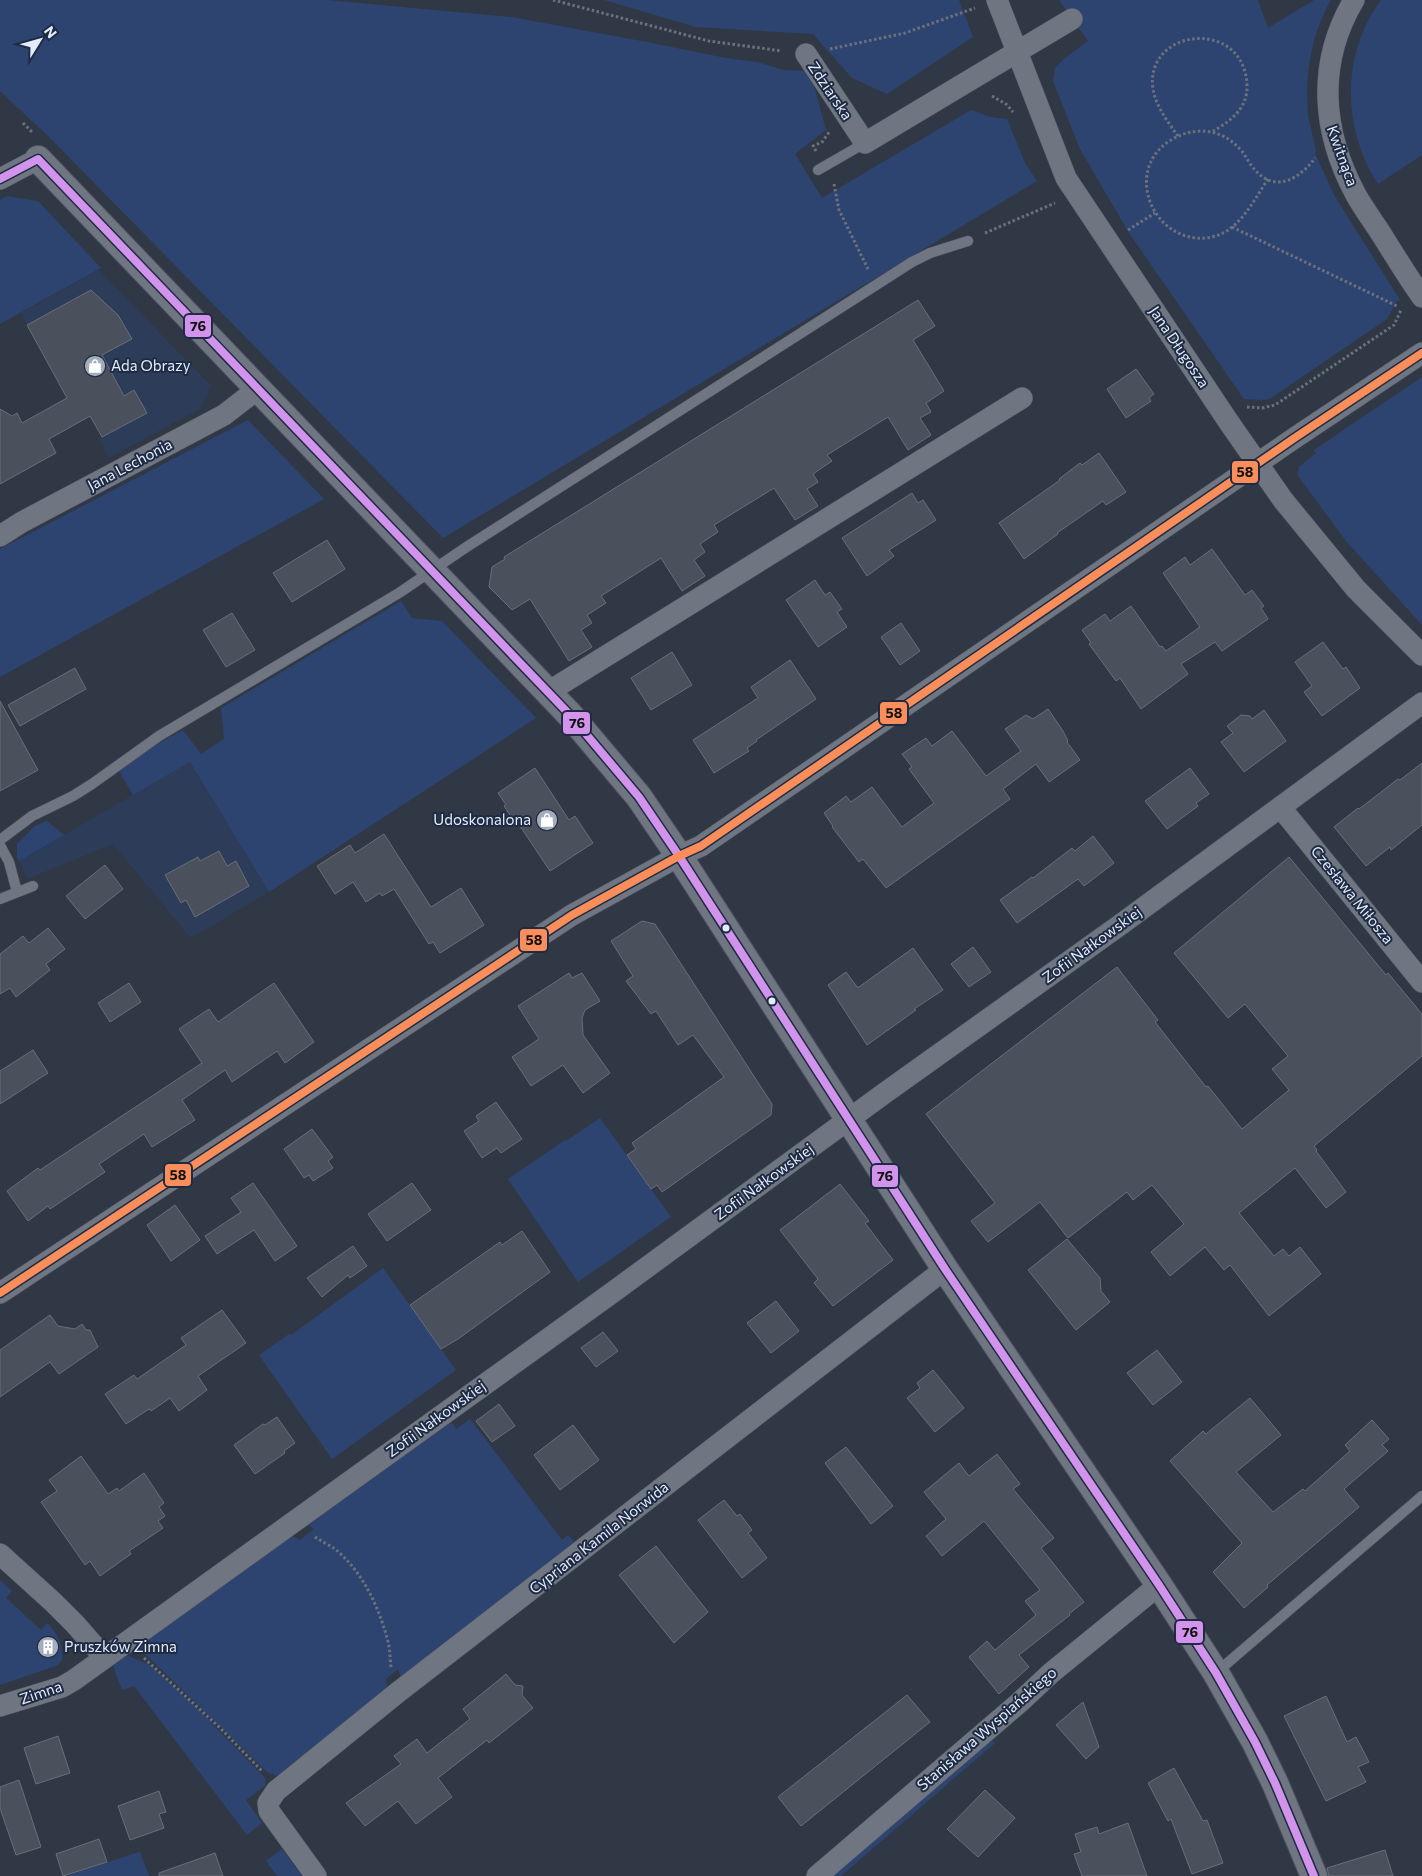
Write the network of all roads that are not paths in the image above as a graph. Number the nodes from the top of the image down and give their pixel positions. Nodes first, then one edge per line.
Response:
1 (997, 0) edge
2 (1354, 0) edge
3 (1072, 19) dead end
4 (1017, 53) junction
5 (806, 54) road end
6 (865, 143) junction
7 (38, 159) joint
8 (818, 170) dead end
9 (0, 179) edge
10 (968, 241) road end
11 (1409, 304) edge
12 (1422, 353) edge
13 (256, 388) junction
14 (1022, 398) dead end
15 (1258, 464) junction
16 (0, 536) edge
17 (431, 570) junction
18 (1422, 655) edge
19 (548, 692) junction
20 (1422, 703) edge
21 (1281, 808) junction
22 (0, 840) edge
23 (0, 844) edge
24 (679, 856) junction
25 (33, 886) dead end
26 (17, 892) junction
27 (0, 899) edge
28 (1422, 982) edge
29 (849, 1120) junction
30 (945, 1269) junction
31 (0, 1293) edge
32 (1422, 1496) edge
33 (0, 1554) edge
34 (1159, 1585) junction
35 (104, 1657) junction
36 (1216, 1673) junction
37 (0, 1706) edge
38 (316, 1876) edge
39 (817, 1876) edge
40 (1314, 1876) edge

1 - 4 street, Jana Długosza
2 - 11 street, Kwitnąca
3 - 4 street
4 - 6 street
4 - 15 street, Jana Długosza
5 - 6 street, Zdziarska
6 - 8 lane
7 - 9 street
7 - 13 street
10 - 17 lane
12 - 15 street
13 - 16 street, Jana Lechonia
13 - 17 street
14 - 19 street
15 - 18 street, Jana Długosza
15 - 24 street
17 - 19 street
17 - 22 lane
19 - 24 street
20 - 21 street, Zofii Nałkowskiej
21 - 28 street, Czesława Miłosza
21 - 29 street, Zofii Nałkowskiej
23 - 26 lane
24 - 29 street
24 - 31 street
25 - 26 lane
26 - 27 lane
29 - 30 street
29 - 35 street, Zofii Nałkowskiej
30 - 34 street
30 - 38 street, Cypriana Kamila Norwida
32 - 36 lane
33 - 35 street
34 - 36 street
34 - 39 street, Stanisława Wyspiańskiego
35 - 37 street, Zimna
36 - 40 street

